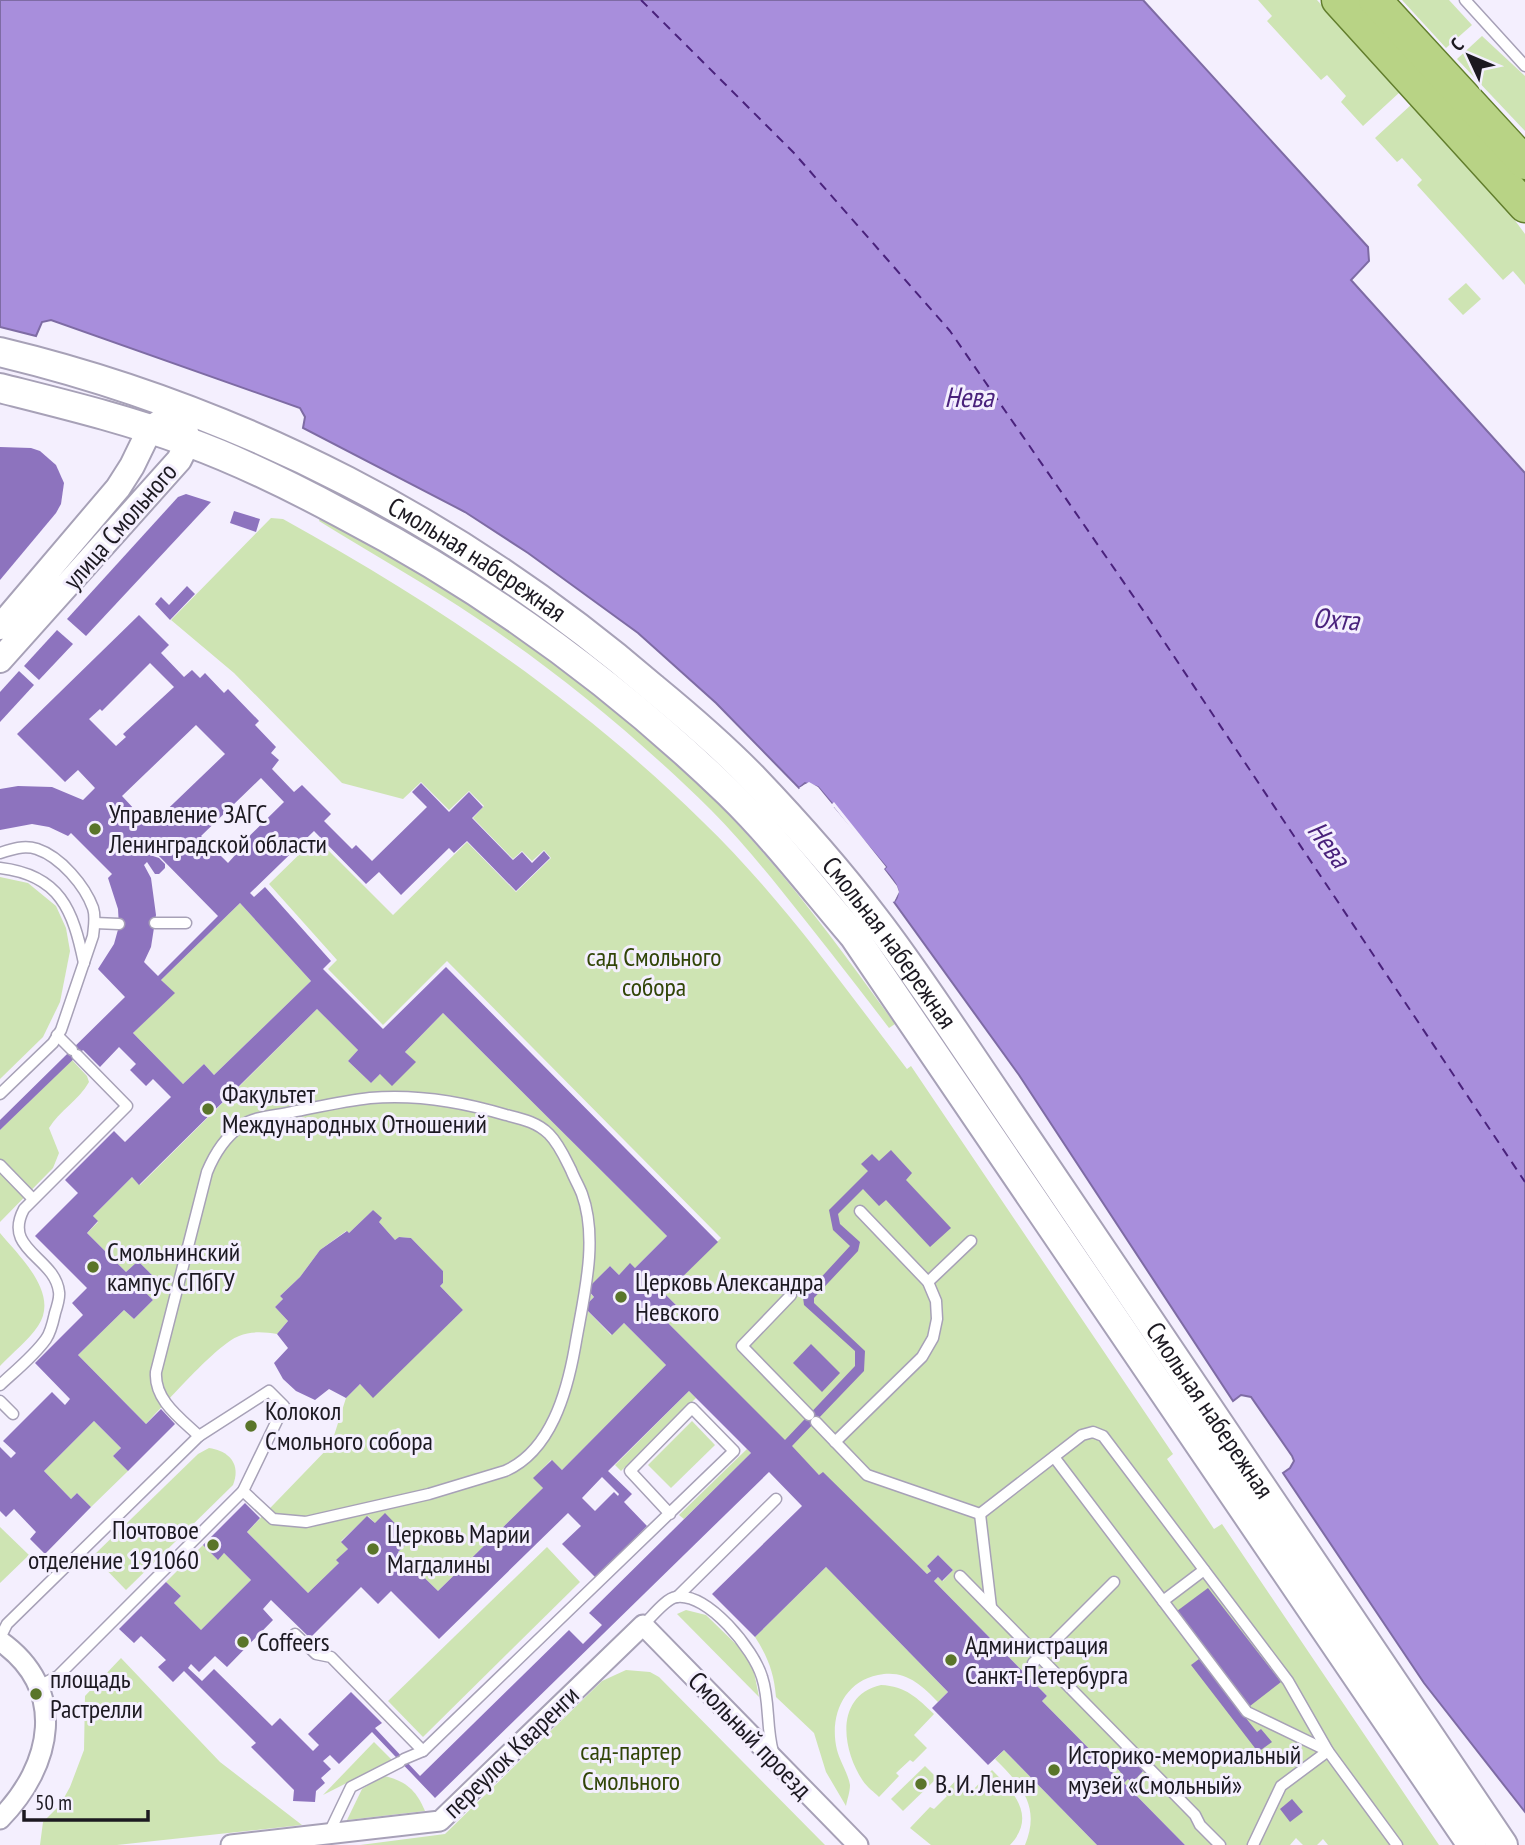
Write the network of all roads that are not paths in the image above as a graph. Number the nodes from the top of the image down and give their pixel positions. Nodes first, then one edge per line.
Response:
1 (1338, 0) edge
2 (1375, 0) edge
3 (1465, 0) edge
4 (1525, 66) edge
5 (1525, 163) edge
6 (1523, 205) edge
7 (0, 352) edge
8 (0, 388) edge
9 (181, 407) junction
10 (150, 429) junction
11 (188, 442) junction
12 (36, 602) junction
13 (0, 627) edge
14 (0, 660) edge
15 (0, 853) edge
16 (0, 868) edge
17 (95, 923) junction
18 (155, 923) dead end
19 (186, 923) dead end
20 (119, 924) dead end
21 (84, 964) junction
22 (57, 1035) junction
23 (0, 1094) edge
24 (0, 1165) edge
25 (33, 1199) junction
26 (860, 1211) dead end
27 (971, 1241) dead end
28 (928, 1282) junction
29 (791, 1295) dead end
30 (0, 1385) edge
31 (0, 1401) edge
32 (13, 1414) dead end
33 (199, 1436) junction
34 (835, 1442) junction
35 (1054, 1457) junction
36 (243, 1491) junction
37 (776, 1499) dead end
38 (670, 1514) junction
39 (980, 1514) junction
40 (1203, 1570) junction
41 (960, 1576) dead end
42 (1114, 1582) dead end
43 (677, 1597) junction
44 (1163, 1601) junction
45 (991, 1608) junction
46 (643, 1625) junction
47 (295, 1634) dead end
48 (0, 1639) edge
49 (1036, 1659) junction
50 (39, 1685) junction
51 (423, 1751) junction
52 (1328, 1751) junction
53 (776, 1762) junction
54 (0, 1819) edge
55 (1488, 1819) junction
56 (1456, 1831) edge
57 (328, 1835) junction
58 (853, 1844) edge
59 (231, 1845) edge
60 (1220, 1845) edge
61 (1253, 1845) edge
62 (1397, 1845) edge
63 (1472, 1845) edge
64 (1503, 1845) edge
65 (1515, 1845) edge

1 - 6 main road
2 - 5 main road
3 - 4 lane
7 - 9 main road, Смольная набережная
8 - 10 main road, Смольная набережная
9 - 10 street, улица Смольного
9 - 11 street, улица Смольного
9 - 55 main road, Смольная набережная
10 - 11 main road, Смольная набережная
10 - 12 street, улица Смольного
11 - 12 street, улица Смольного
11 - 56 main road, Смольная набережная
12 - 13 street, улица Смольного
12 - 14 street, улица Смольного
15 - 17 lane
16 - 21 lane
17 - 20 lane
17 - 21 lane
18 - 19 lane
21 - 22 lane
22 - 23 lane
22 - 25 lane
24 - 25 lane
25 - 30 lane
26 - 28 lane
27 - 28 lane
28 - 34 lane
29 - 34 lane
31 - 32 lane
33 - 36 lane
33 - 36 lane
33 - 48 lane
34 - 39 lane
35 - 39 lane
35 - 40 lane
35 - 44 lane
36 - 50 lane
37 - 43 lane
38 - 38 lane
38 - 51 lane
39 - 45 lane
40 - 44 lane
40 - 52 lane
41 - 45 lane
42 - 49 lane
43 - 46 lane
43 - 53 lane
44 - 52 lane
45 - 49 lane
46 - 53 street, Смольный проезд
46 - 57 street, переулок Кваренги
47 - 51 lane
48 - 50 street
49 - 60 lane
50 - 54 street
51 - 57 lane
52 - 61 lane
52 - 62 lane
53 - 58 street, Смольный проезд
55 - 64 main road, Смольная набережная
55 - 65 main road
56 - 63 main road, Смольная набережная
57 - 59 street, переулок Кваренги

